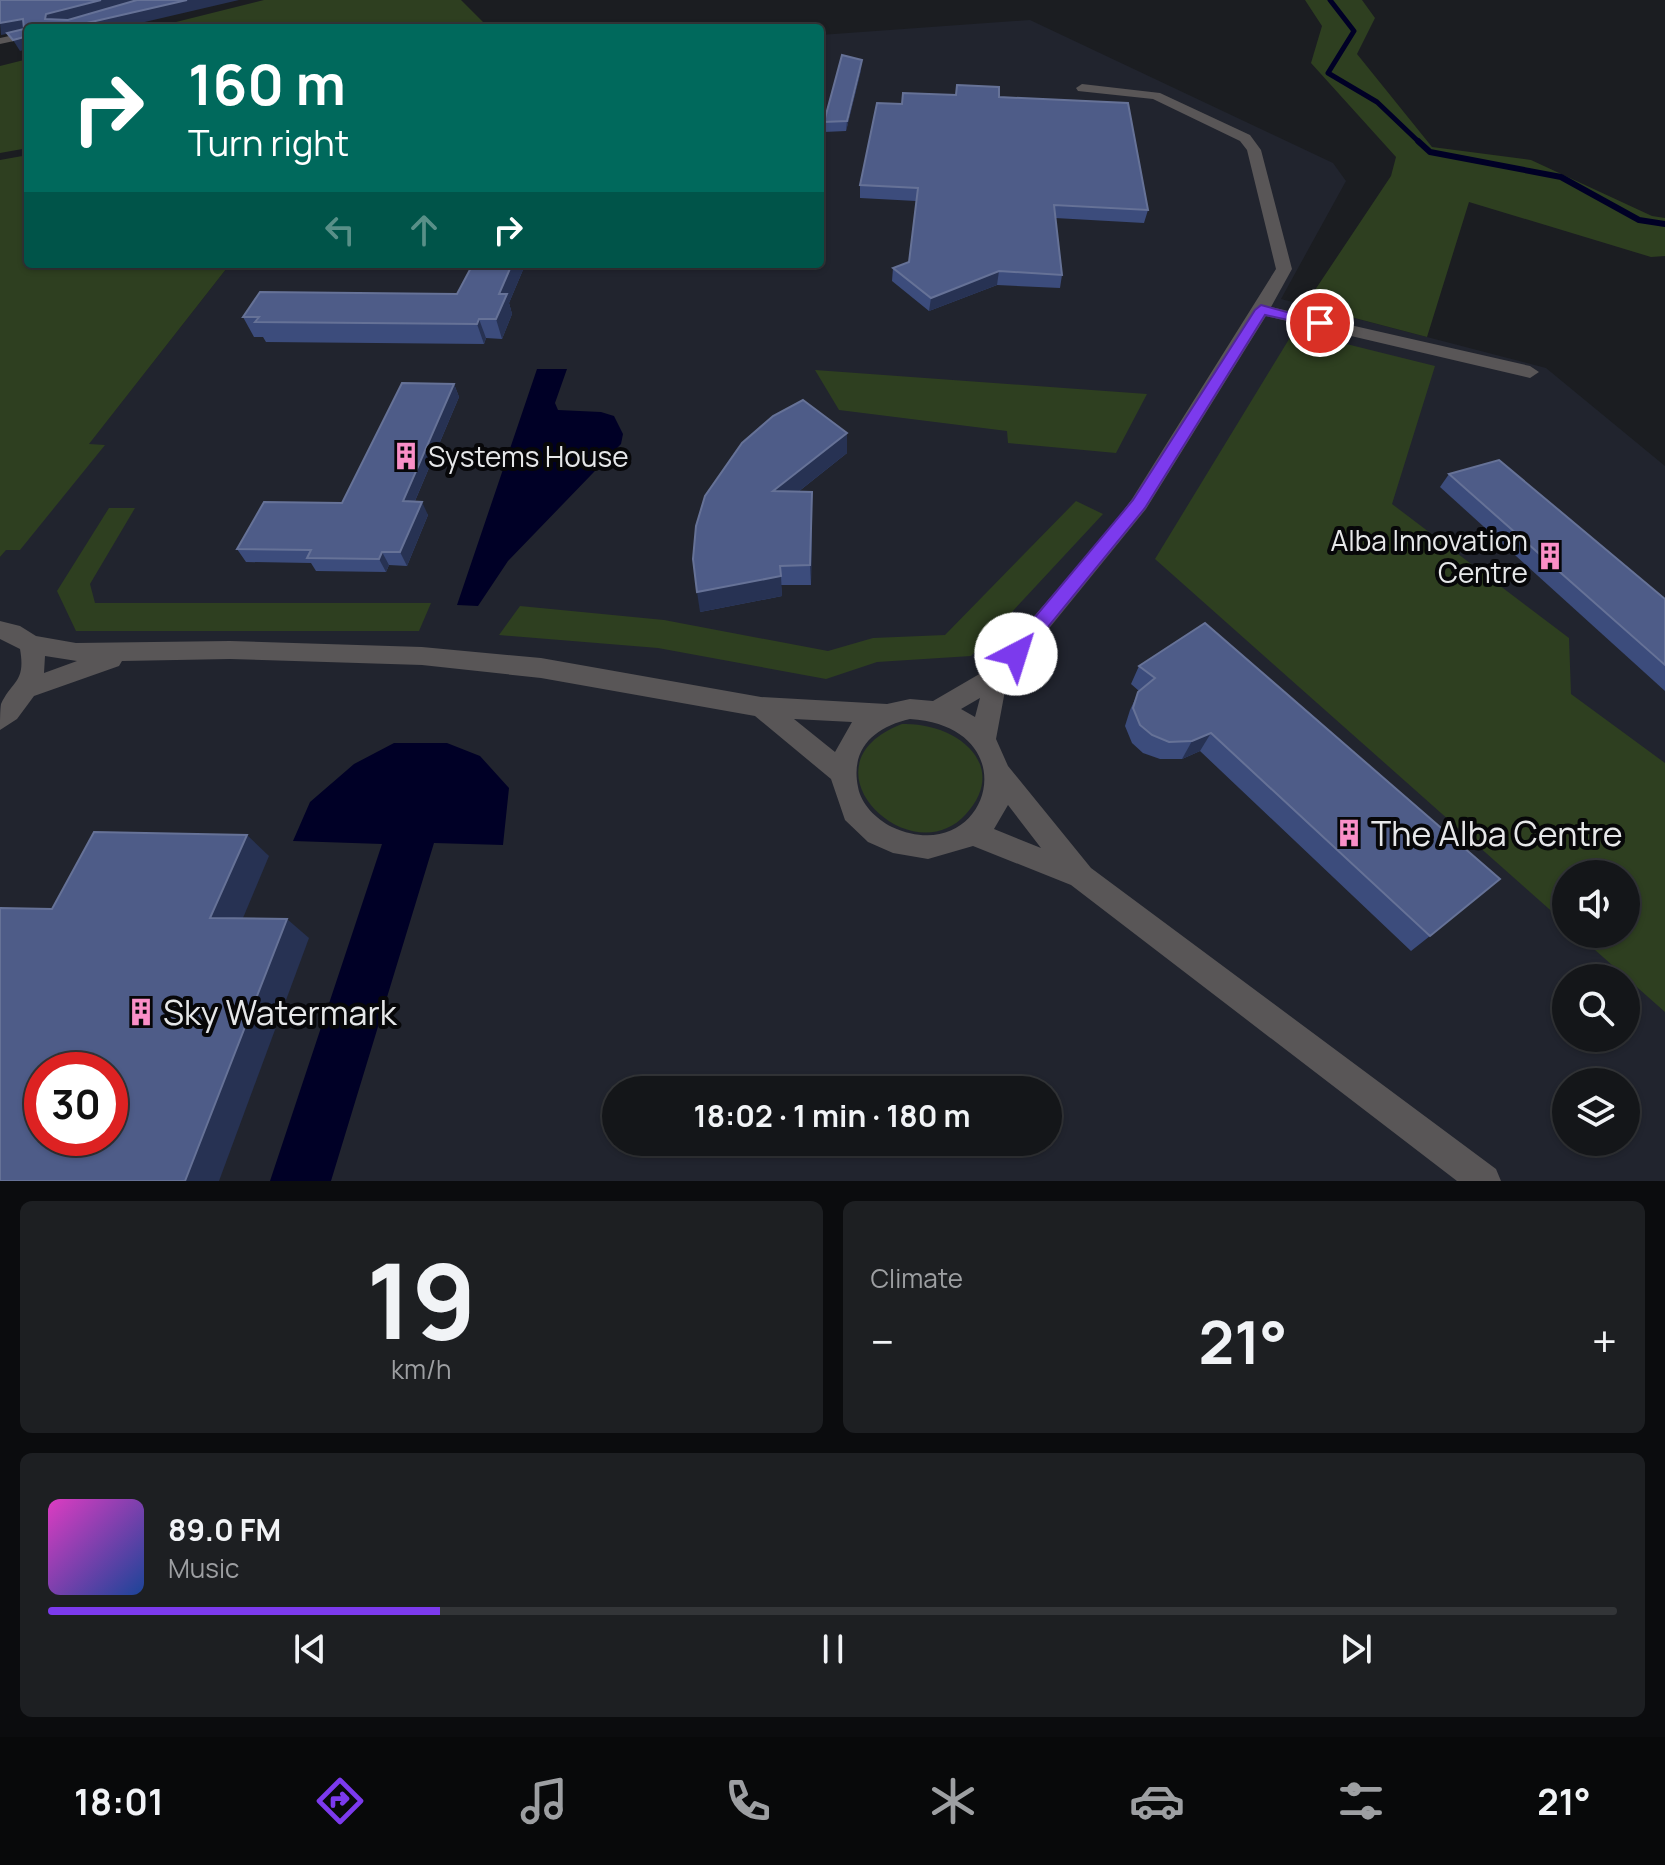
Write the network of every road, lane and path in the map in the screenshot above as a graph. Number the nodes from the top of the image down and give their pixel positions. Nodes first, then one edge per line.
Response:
1 (24, 36) edge
2 (0, 41) edge
3 (1082, 88) dead end
4 (1261, 310) junction
5 (1530, 372) dead end
6 (0, 630) edge
7 (31, 644) junction
8 (131, 653) junction
9 (996, 676) junction
10 (27, 689) junction
11 (761, 707) junction
12 (937, 711) junction
13 (885, 714) junction
14 (0, 720) edge
15 (983, 740) junction
16 (842, 773) junction
17 (998, 773) junction
18 (972, 833) junction
19 (1081, 877) junction
20 (1484, 1181) edge

1 - 2 street
3 - 4 street
4 - 5 street
4 - 9 street
6 - 7 street
7 - 8 street
7 - 10 street
8 - 10 street
8 - 11 street
9 - 12 street
9 - 15 street
10 - 14 street
11 - 13 street
11 - 16 street
12 - 13 street
12 - 15 street
13 - 16 street
15 - 17 street
16 - 18 street
17 - 18 street
17 - 19 street
18 - 19 street
19 - 20 street

